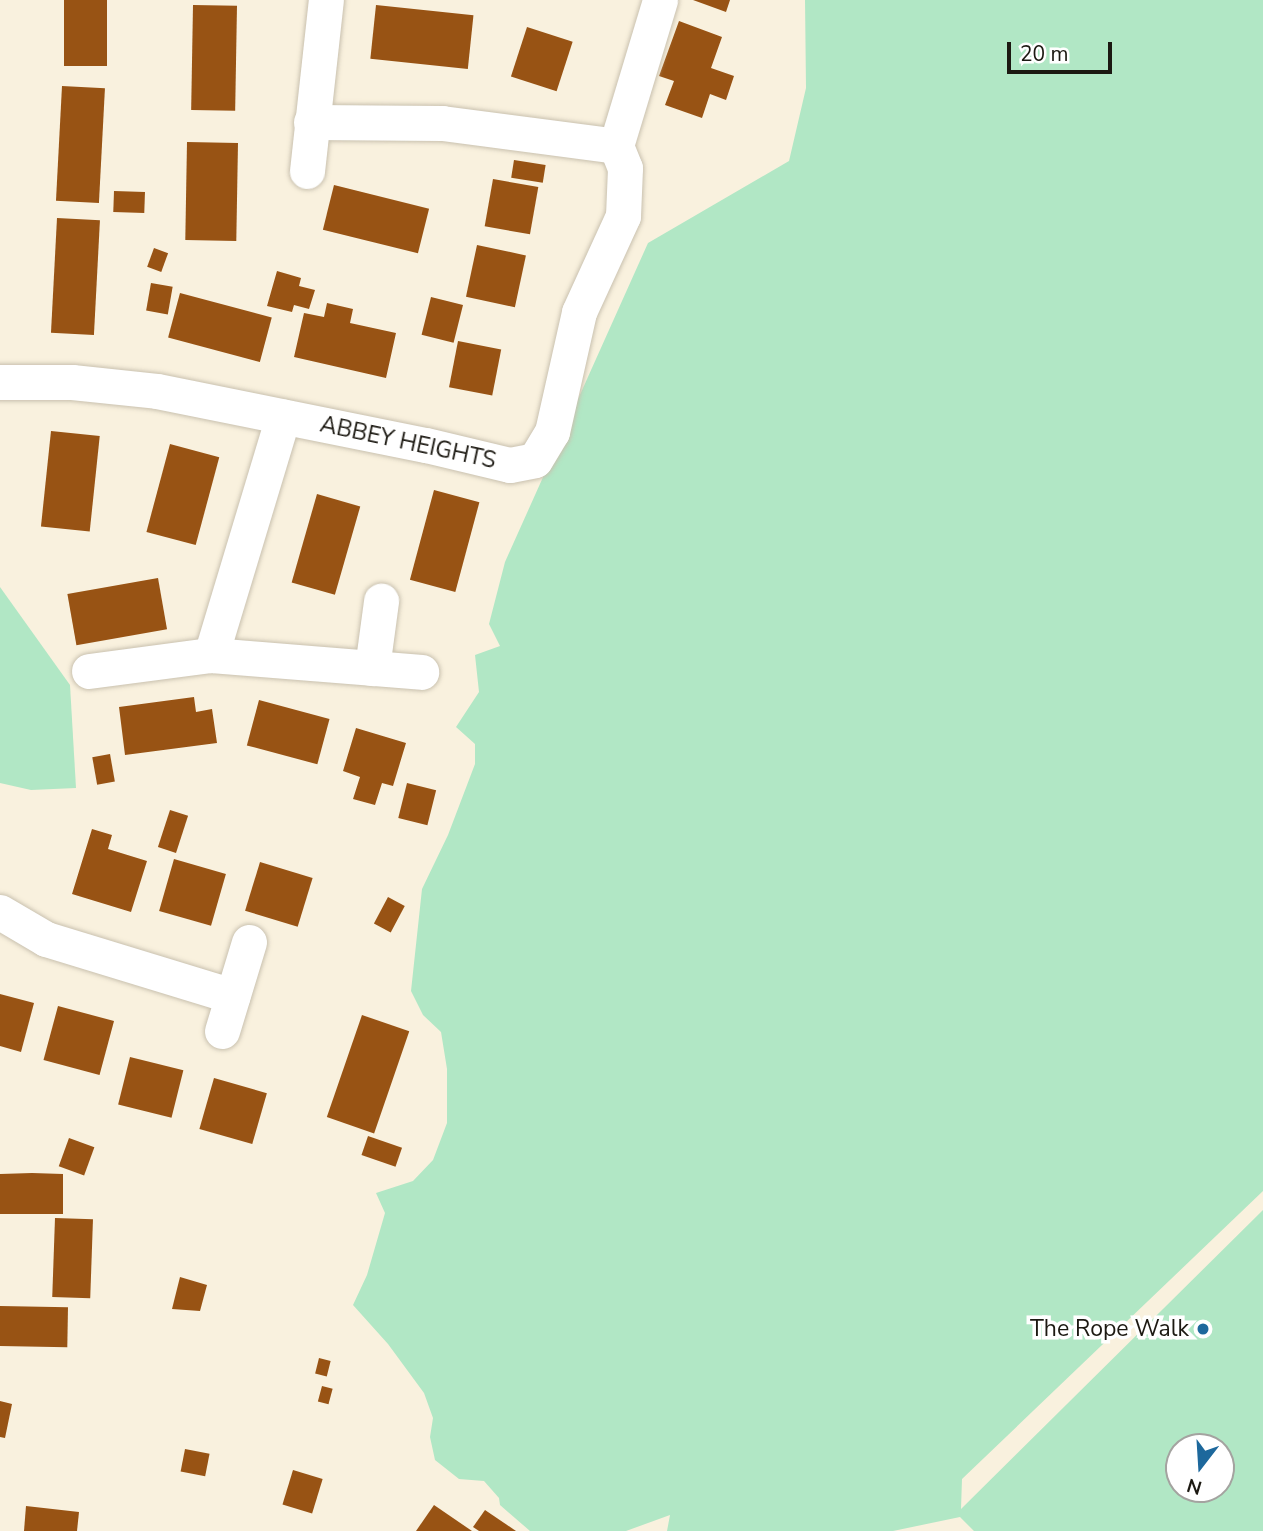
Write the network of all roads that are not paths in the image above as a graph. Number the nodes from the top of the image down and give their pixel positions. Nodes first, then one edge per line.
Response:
1 (326, 0) edge
2 (660, 0) edge
3 (311, 122) junction
4 (616, 146) junction
5 (307, 171) dead end
6 (0, 382) edge
7 (284, 417) junction
8 (381, 601) dead end
9 (211, 655) junction
10 (372, 668) junction
11 (89, 671) dead end
12 (421, 672) dead end
13 (0, 912) edge
14 (249, 942) dead end
15 (232, 996) junction
16 (222, 1031) dead end

1 - 3 street
2 - 4 street
3 - 4 street
3 - 5 street
4 - 7 street, ABBEY HEIGHTS
6 - 7 street, ABBEY HEIGHTS
7 - 9 street
8 - 10 street
9 - 10 street
9 - 11 street
10 - 12 street
13 - 15 street
14 - 15 street
15 - 16 street

